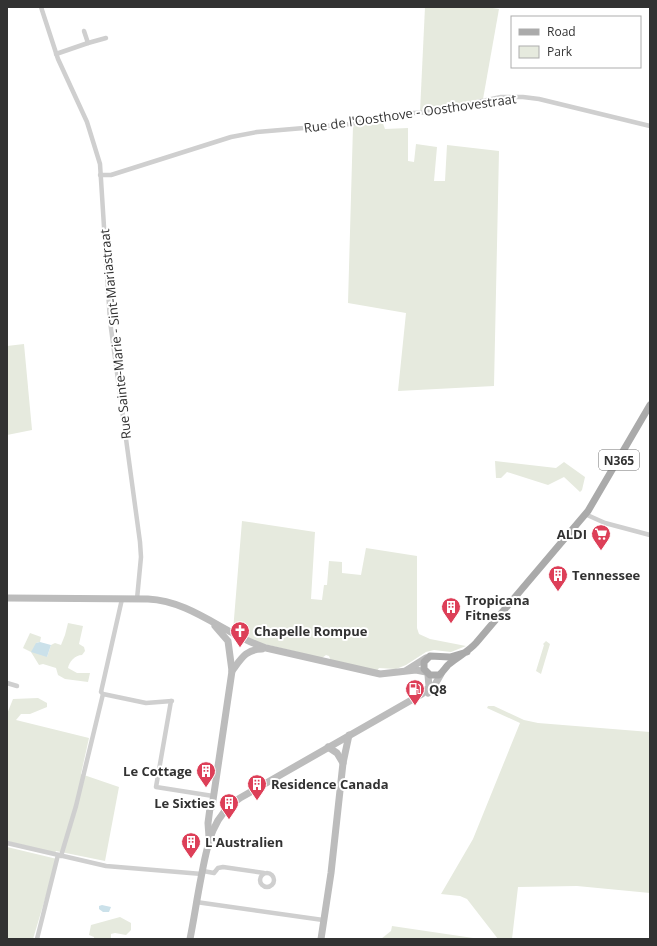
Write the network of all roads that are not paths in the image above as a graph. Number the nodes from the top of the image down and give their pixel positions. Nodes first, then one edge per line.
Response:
1 (41, 7) edge
2 (84, 30) dead end
3 (106, 38) dead end
4 (88, 43) junction
5 (56, 54) junction
6 (650, 126) edge
7 (100, 175) junction
8 (650, 405) edge
9 (585, 514) junction
10 (650, 535) edge
11 (7, 598) edge
12 (122, 599) junction
13 (137, 599) junction
14 (212, 623) junction
15 (234, 635) junction
16 (228, 641) junction
17 (249, 647) junction
18 (468, 652) junction
19 (231, 654) junction
20 (438, 656) junction
21 (242, 657) junction
22 (426, 658) junction
23 (232, 671) junction
24 (443, 671) junction
25 (404, 672) junction
26 (427, 673) junction
27 (7, 683) edge
28 (17, 686) dead end
29 (103, 694) junction
30 (422, 694) junction
31 (349, 735) junction
32 (328, 747) junction
33 (343, 763) junction
34 (213, 796) junction
35 (212, 807) junction
36 (223, 813) junction
37 (210, 837) junction
38 (7, 843) edge
39 (59, 856) junction
40 (202, 872) junction
41 (264, 873) dead end
42 (196, 902) junction
43 (323, 920) junction
44 (37, 939) edge
45 (190, 939) edge
46 (321, 939) edge

1 - 5 street, Rue Sainte-Marie - Sint-Mariastraat
2 - 4 street
3 - 4 street
4 - 5 street
5 - 7 street, Rue Sainte-Marie - Sint-Mariastraat
6 - 7 street, Rue de l'Oosthove - Oosthovestraat
7 - 13 street, Rue Sainte-Marie - Sint-Mariastraat
8 - 9 main road, N365
9 - 10 street
9 - 18 main road, N365
11 - 12 street
12 - 13 street
12 - 29 street
13 - 14 street
14 - 15 street
14 - 16 street
15 - 16 street
15 - 17 street
16 - 19 street
17 - 21 street
17 - 25 street
18 - 20 main road
18 - 24 main road, N365
19 - 21 street
19 - 23 street
20 - 22 main road
20 - 24 main road
21 - 23 street
22 - 25 street
22 - 26 main road
23 - 34 street
24 - 26 main road
24 - 30 street, N365
25 - 26 street
26 - 30 street
27 - 28 street
29 - 34 street
29 - 39 street
30 - 31 street, N365
31 - 32 street, N365
31 - 33 street
32 - 33 street
32 - 36 street, N365
33 - 43 street
34 - 35 street
35 - 36 street
35 - 37 street
36 - 37 street, N365
37 - 40 street, N365
38 - 39 street
39 - 40 street
39 - 44 street
40 - 41 street
40 - 42 street, N365
42 - 43 street
42 - 45 street, N365
43 - 46 street

